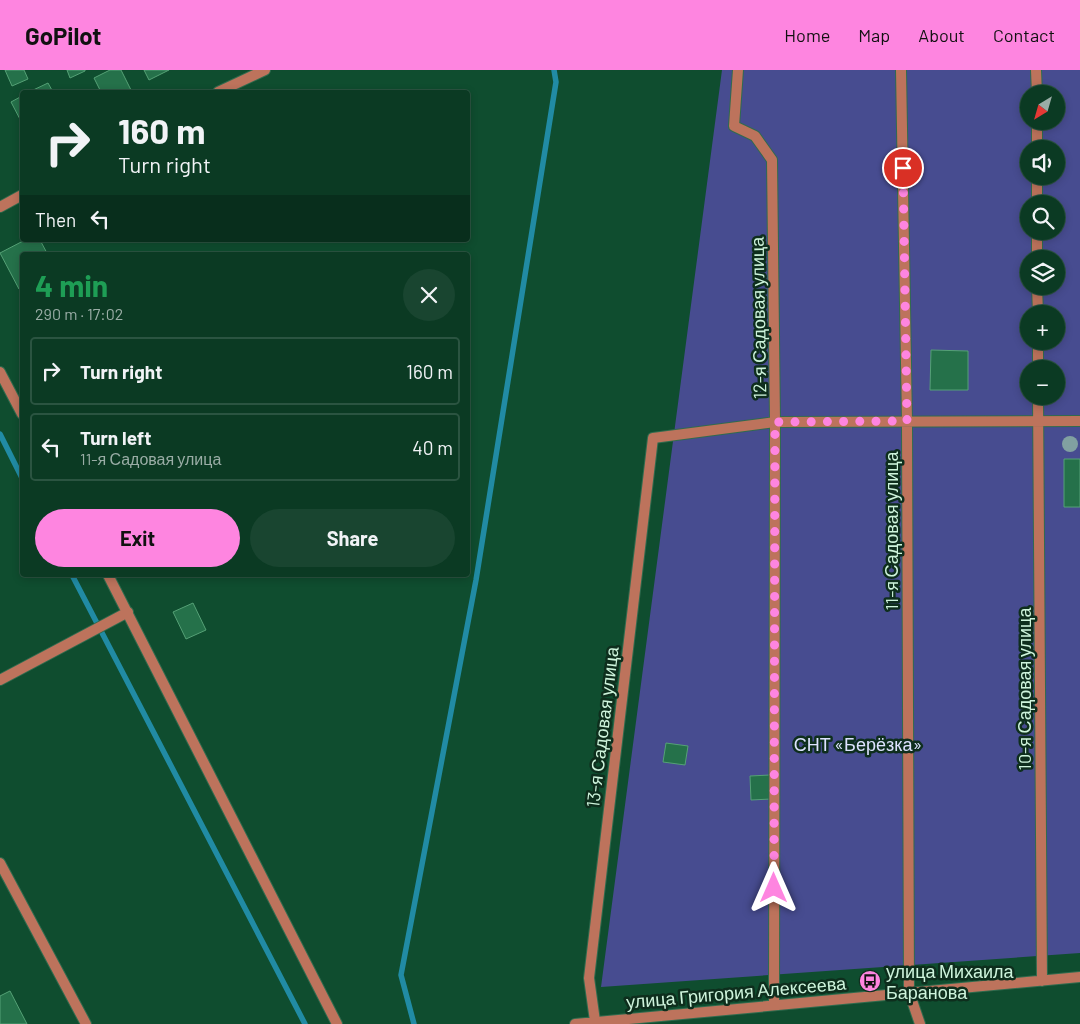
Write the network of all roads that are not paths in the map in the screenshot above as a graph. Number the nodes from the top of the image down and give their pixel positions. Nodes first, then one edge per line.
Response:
1 (265, 70) edge
2 (738, 70) edge
3 (901, 70) edge
4 (1036, 70) edge
5 (1036, 85) edge
6 (222, 90) edge
7 (20, 196) edge
8 (0, 207) edge
9 (0, 372) edge
10 (1038, 405) edge
11 (20, 410) edge
12 (1038, 420) junction
13 (1080, 420) edge
14 (907, 421) junction
15 (775, 422) junction
16 (109, 577) edge
17 (128, 612) junction
18 (0, 680) edge
19 (0, 863) edge
20 (1080, 977) edge
21 (1042, 980) junction
22 (909, 992) junction
23 (774, 1005) junction
24 (595, 1021) junction
25 (86, 1024) edge
26 (337, 1024) edge
27 (575, 1024) edge
28 (920, 1024) edge

1 - 6 street
2 - 15 street, 12-я Садовая улица
3 - 14 street, 11-я Садовая улица
4 - 5 street
7 - 8 street
9 - 11 street
10 - 12 street, 10-я Садовая улица
12 - 13 street
12 - 14 street
12 - 21 street, 10-я Садовая улица
14 - 15 street
14 - 22 street, 11-я Садовая улица
15 - 23 street, 12-я Садовая улица
15 - 24 street, 13-я Садовая улица
16 - 17 street
17 - 18 street
17 - 26 street
19 - 25 street
20 - 21 street, улица Григория Алексеева
21 - 22 street, улица Григория Алексеева
22 - 23 street, улица Григория Алексеева
22 - 28 street
23 - 24 street, улица Григория Алексеева
24 - 27 street, улица Григория Алексеева

